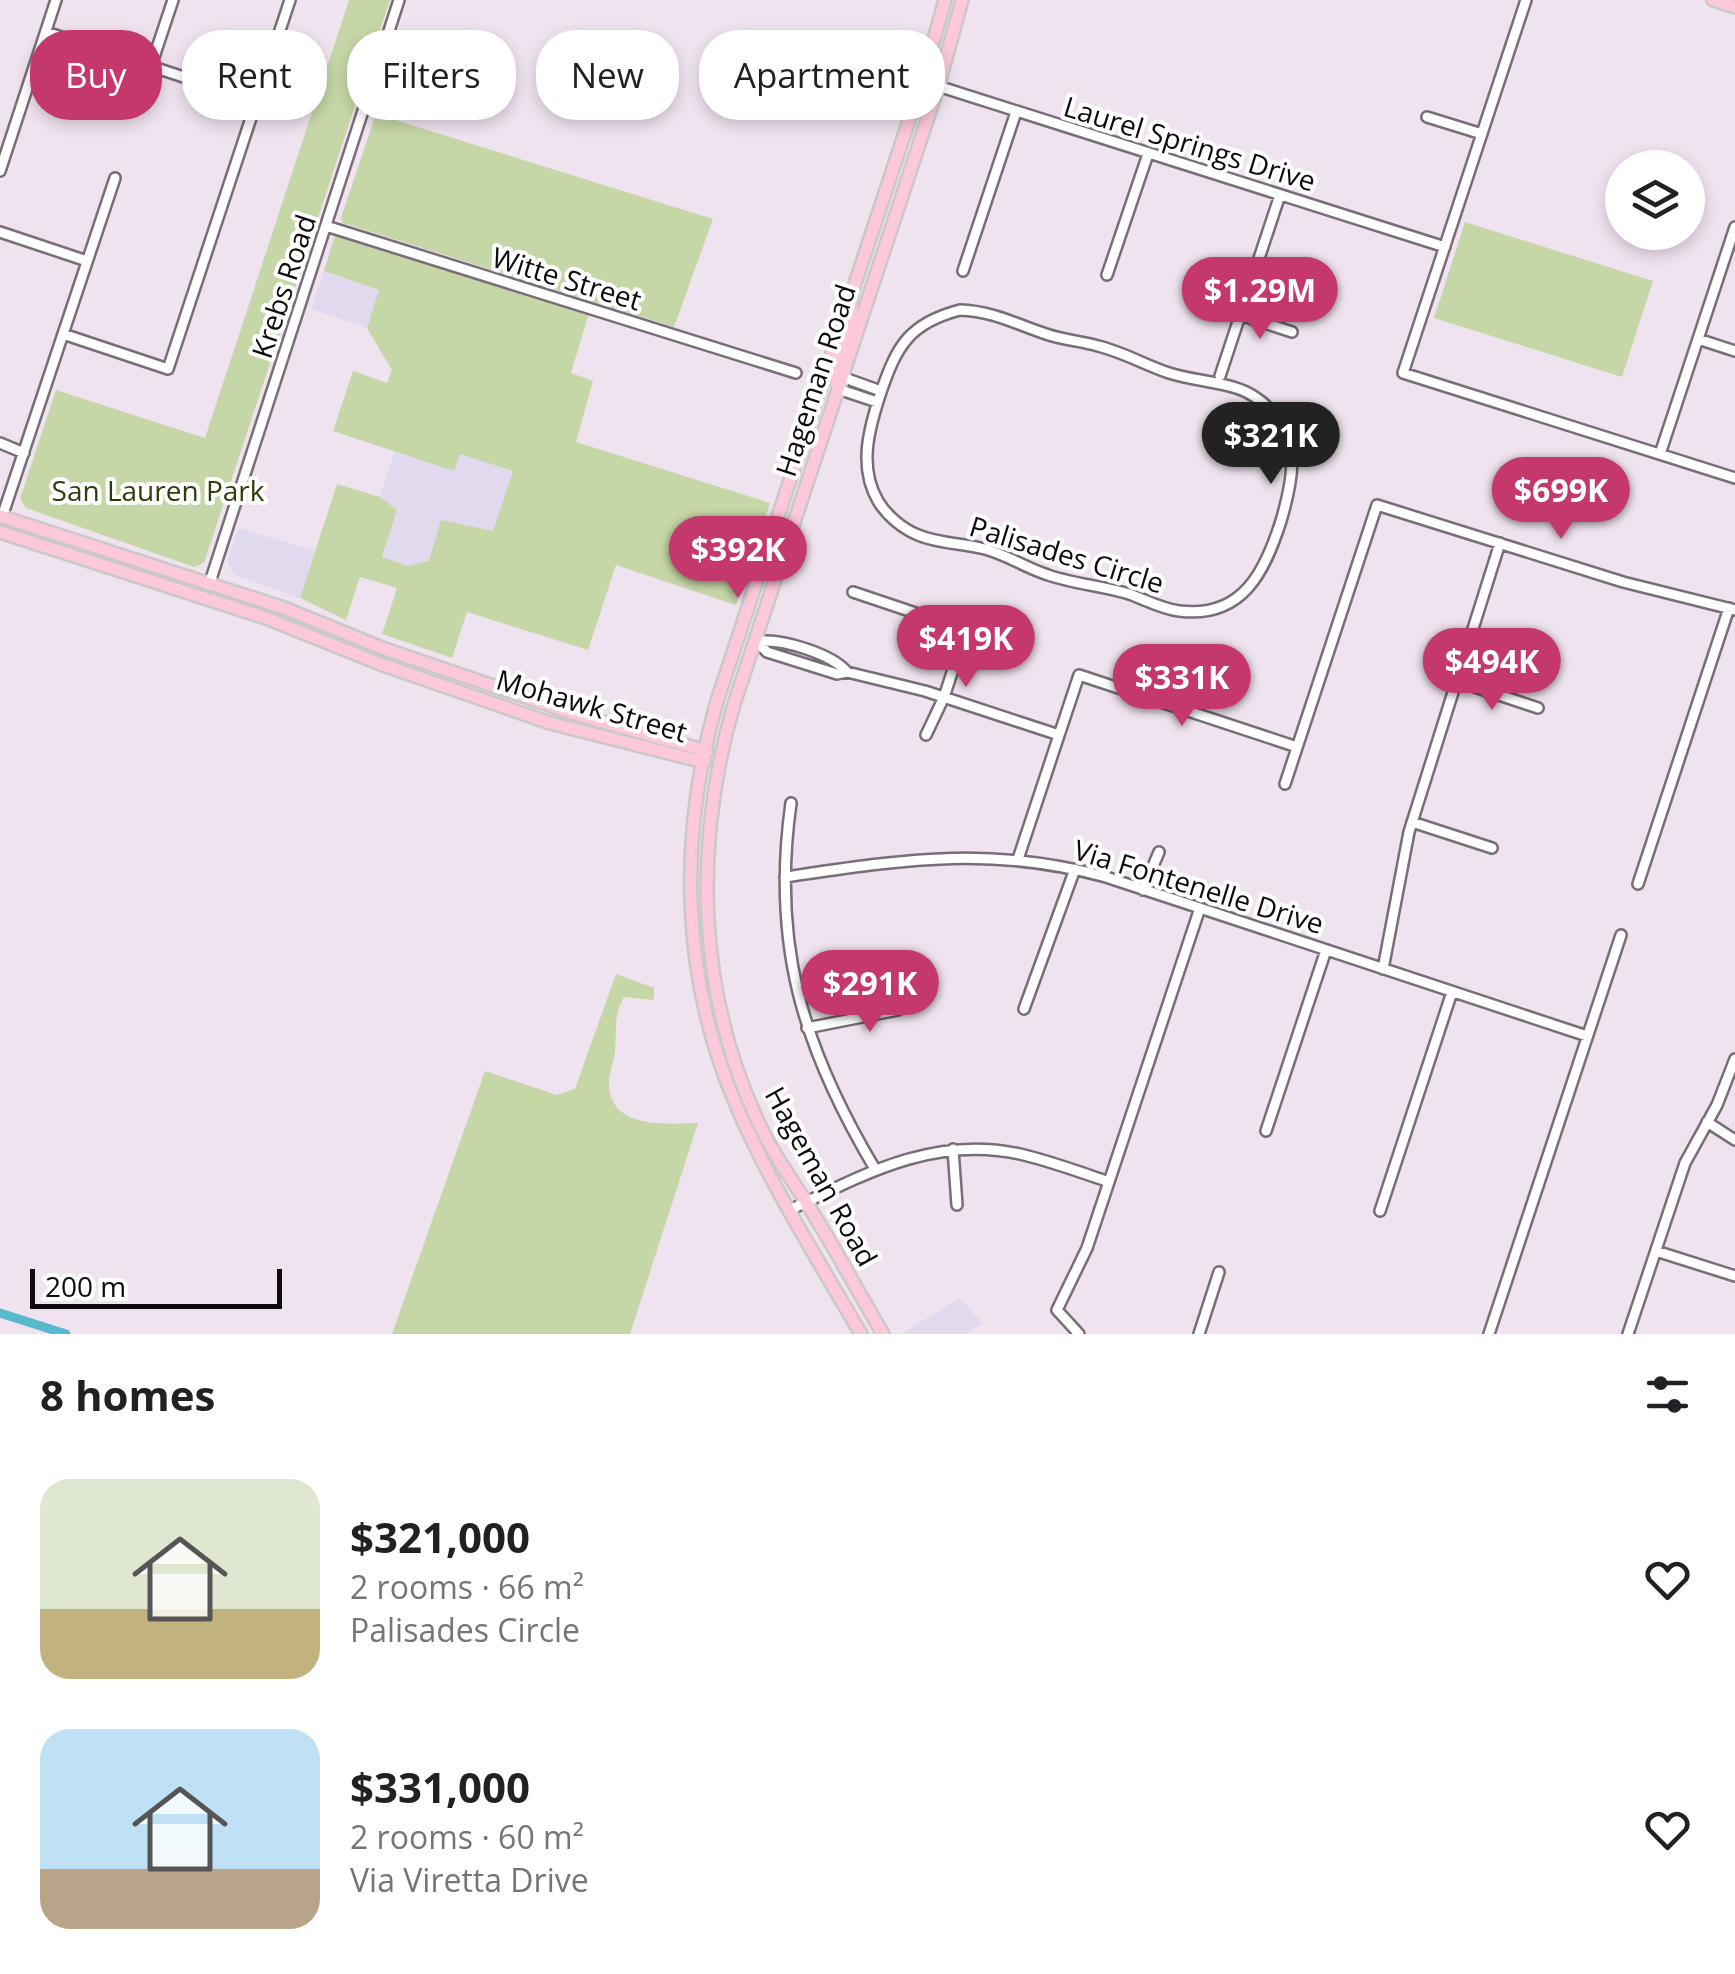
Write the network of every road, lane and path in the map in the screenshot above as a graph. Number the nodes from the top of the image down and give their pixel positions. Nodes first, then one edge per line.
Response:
1 (56, 0) edge
2 (173, 0) edge
3 (290, 0) edge
4 (399, 0) edge
5 (945, 0) edge
6 (962, 0) edge
7 (1526, 0) edge
8 (1712, 0) edge
9 (1735, 7) edge
10 (47, 30) edge
11 (280, 30) edge
12 (936, 30) edge
13 (162, 33) edge
14 (945, 62) edge
15 (30, 80) edge
16 (945, 89) edge
17 (1016, 112) junction
18 (1427, 117) dead end
19 (251, 120) edge
20 (909, 120) edge
21 (927, 120) edge
22 (1482, 134) junction
23 (1148, 154) junction
24 (0, 170) edge
25 (114, 178) dead end
26 (1280, 195) junction
27 (326, 226) junction
28 (1735, 227) edge
29 (0, 232) edge
30 (1444, 247) junction
31 (87, 261) junction
32 (963, 270) dead end
33 (1108, 275) dead end
34 (850, 298) junction
35 (1240, 316) junction
36 (1292, 332) dead end
37 (63, 334) junction
38 (1698, 340) junction
39 (1735, 351) edge
40 (796, 373) dead end
41 (1220, 376) dead end
42 (840, 383) junction
43 (866, 386) junction
44 (881, 391) junction
45 (862, 397) junction
46 (877, 402) junction
47 (0, 443) edge
48 (24, 453) junction
49 (1660, 454) junction
50 (1735, 478) edge
51 (1, 517) edge
52 (0, 532) edge
53 (1500, 544) junction
54 (770, 549) junction
55 (86, 560) junction
56 (210, 585) junction
57 (853, 592) dead end
58 (1732, 609) edge
59 (757, 642) junction
60 (1458, 681) junction
61 (944, 697) junction
62 (1538, 708) dead end
63 (926, 735) dead end
64 (1058, 736) junction
65 (1297, 747) junction
66 (704, 749) junction
67 (718, 760) junction
68 (700, 762) junction
69 (1285, 784) dead end
70 (791, 803) dead end
71 (1412, 822) junction
72 (1492, 848) dead end
73 (1159, 852) dead end
74 (1018, 859) junction
75 (1074, 869) junction
76 (785, 878) junction
77 (1638, 884) dead end
78 (1143, 890) junction
79 (1200, 908) junction
80 (1621, 935) dead end
81 (1326, 950) junction
82 (1382, 968) junction
83 (1452, 992) junction
84 (918, 998) dead end
85 (1024, 1009) dead end
86 (807, 1028) junction
87 (1587, 1036) junction
88 (1735, 1060) edge
89 (1707, 1122) junction
90 (1266, 1131) dead end
91 (1735, 1140) edge
92 (953, 1149) junction
93 (875, 1169) junction
94 (1109, 1182) junction
95 (806, 1203) junction
96 (957, 1205) dead end
97 (790, 1210) junction
98 (1380, 1210) dead end
99 (1656, 1251) junction
100 (1219, 1272) dead end
101 (1735, 1276) edge
102 (860, 1334) edge
103 (883, 1334) edge
104 (1079, 1334) edge
105 (1199, 1334) edge
106 (1489, 1334) edge
107 (1628, 1334) edge

1 - 10 street
2 - 13 street
3 - 11 street
4 - 27 street, Krebs Road
5 - 12 main road, Hageman Road
6 - 14 main road, Hageman Road
7 - 22 street
8 - 9 main road
15 - 24 street
16 - 17 street, Laurel Springs Drive
17 - 23 street, Laurel Springs Drive
17 - 32 street
18 - 22 street
19 - 37 street
20 - 34 main road, Hageman Road
21 - 42 main road, Hageman Road
22 - 30 street
23 - 26 street, Laurel Springs Drive
23 - 33 street
25 - 31 street
26 - 30 street, Laurel Springs Drive
26 - 35 street
27 - 40 street, Witte Street
27 - 56 street, Krebs Road
28 - 38 street
29 - 31 street
30 - 49 street
31 - 37 street
34 - 42 main road
34 - 54 main road, Hageman Road
35 - 36 street
35 - 41 street
37 - 48 street
38 - 39 street
38 - 49 street
42 - 43 street
42 - 45 street
42 - 59 main road, Hageman Road
43 - 44 street
43 - 45 street
44 - 46 street, Palisades Circle
44 - 46 street, Palisades Circle
45 - 46 street
47 - 48 street
48 - 51 street
49 - 50 street
51 - 56 main road
52 - 55 main road, Mohawk Street
53 - 58 street
53 - 60 street
53 - 65 street
54 - 59 main road
54 - 66 main road, Hageman Road
55 - 56 main road
55 - 68 main road, Mohawk Street
56 - 66 main road, Mohawk Street
57 - 61 street
58 - 77 street
59 - 61 street
59 - 67 main road, Hageman Road
60 - 62 street
60 - 71 street
61 - 63 street
61 - 64 street
64 - 65 street
64 - 74 street
65 - 69 street
66 - 67 main road, Mohawk Street
66 - 68 main road, Hageman Road
67 - 68 main road, Mohawk Street
67 - 95 main road, Hageman Road
68 - 97 main road, Hageman Road
70 - 76 street
71 - 72 street
71 - 82 street
73 - 78 street
74 - 75 street, Via Fontenelle Drive
74 - 76 street, Via Fontenelle Drive
75 - 78 street, Via Fontenelle Drive
75 - 85 street
76 - 86 street
78 - 79 street, Via Fontenelle Drive
79 - 81 street, Via Fontenelle Drive
79 - 94 street
80 - 87 street
81 - 82 street, Via Fontenelle Drive
81 - 90 street
82 - 83 street, Via Fontenelle Drive
83 - 87 street, Via Fontenelle Drive
83 - 98 street
84 - 86 street
86 - 93 street
87 - 106 street
88 - 89 street
89 - 91 street
89 - 99 street
92 - 93 street
92 - 94 street
92 - 96 street
93 - 95 street
94 - 104 street
95 - 97 street
95 - 103 main road, Hageman Road
97 - 102 main road, Hageman Road
99 - 101 street
99 - 107 street
100 - 105 street

